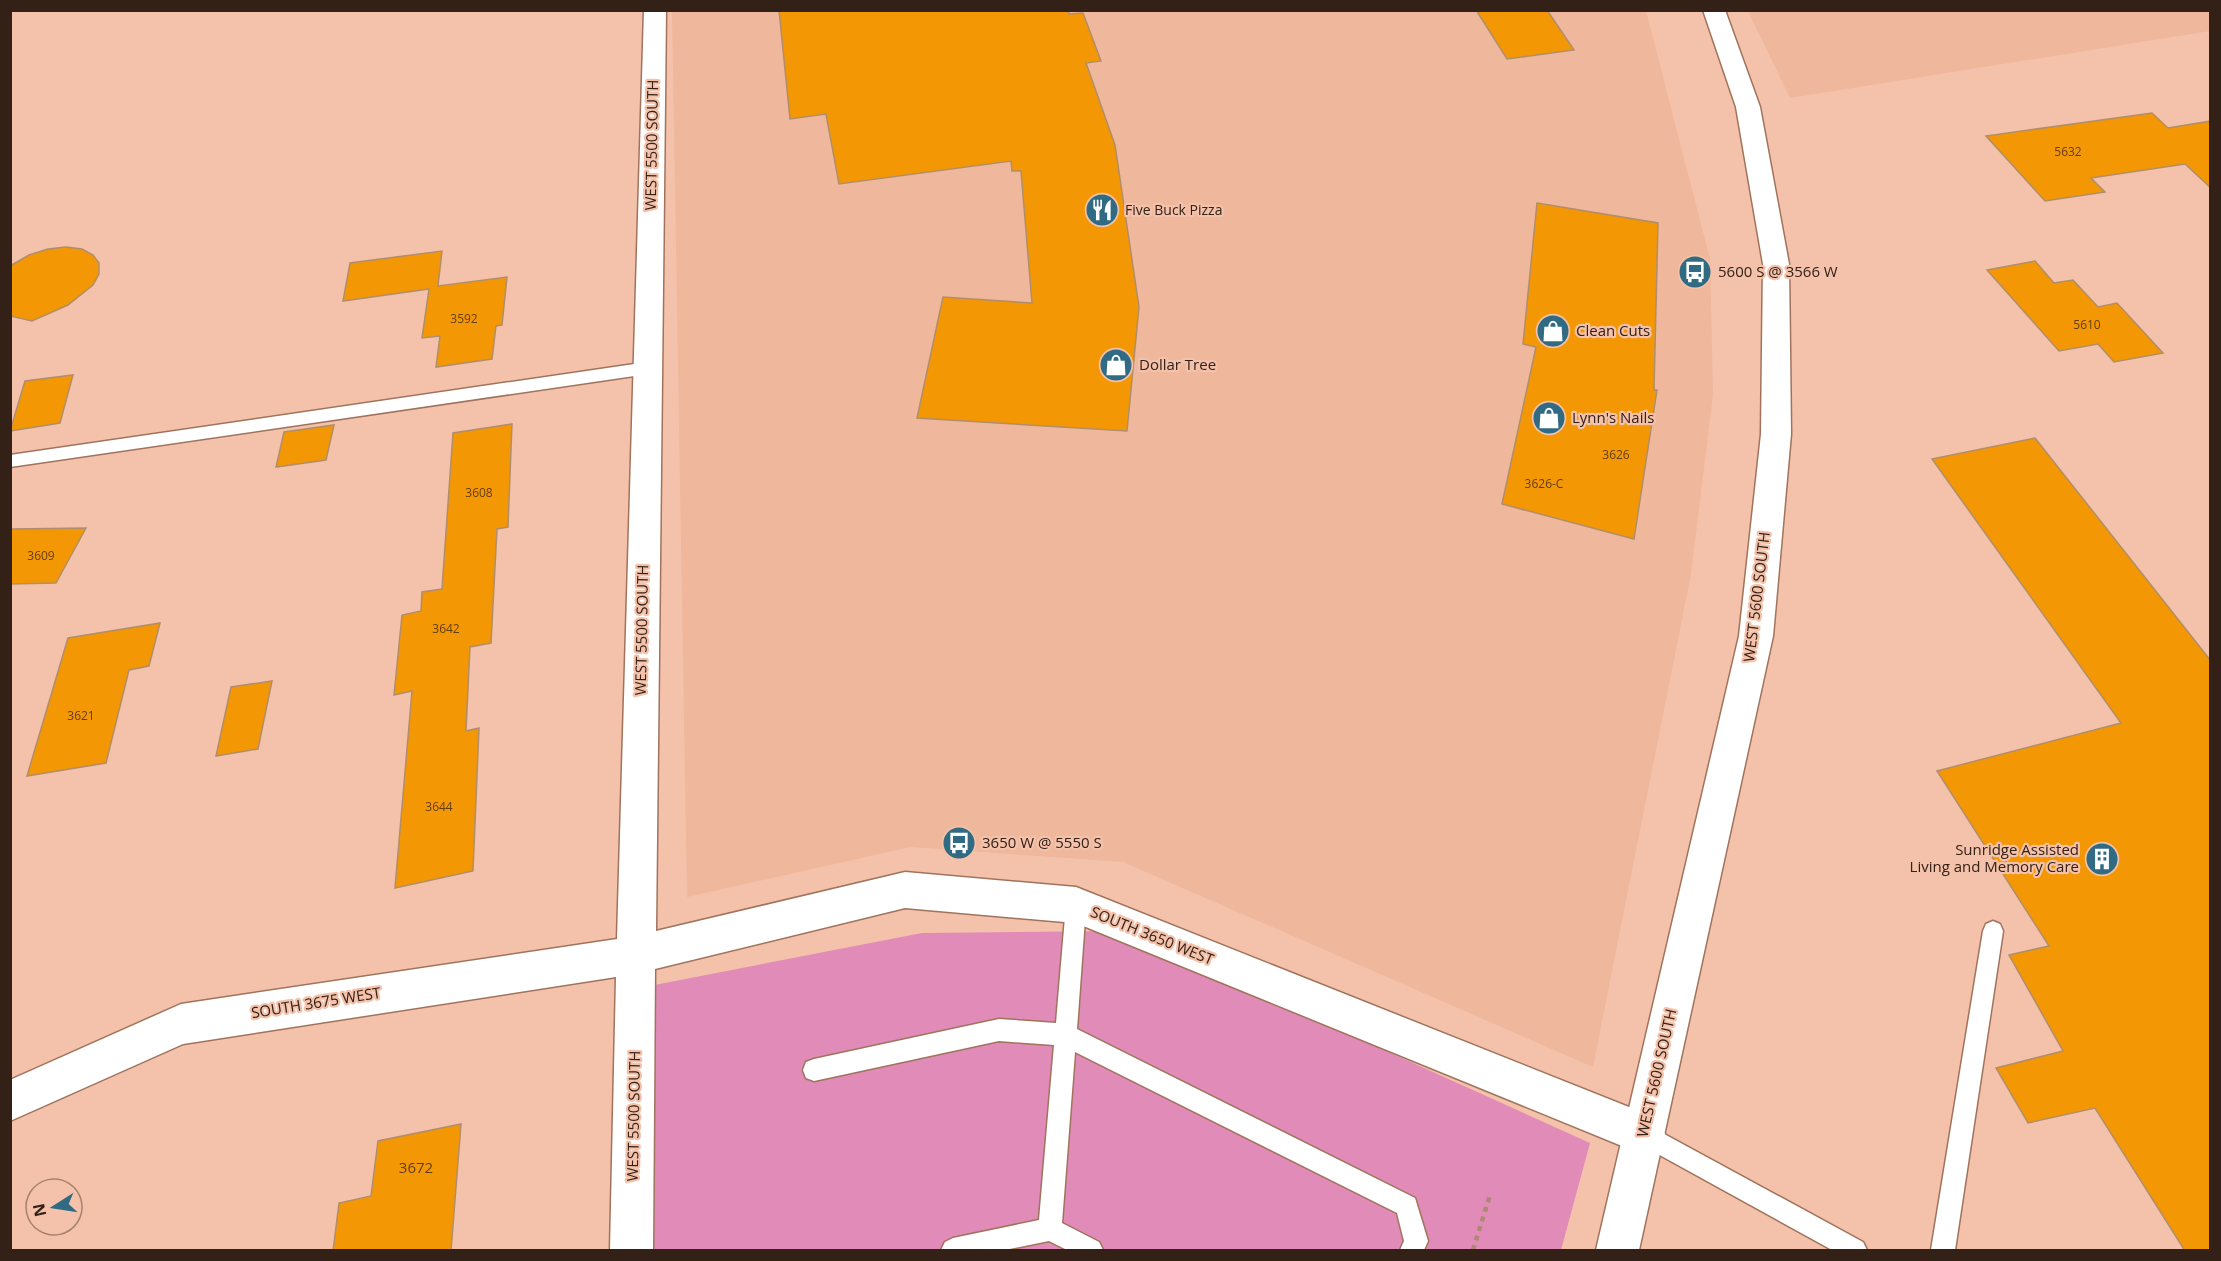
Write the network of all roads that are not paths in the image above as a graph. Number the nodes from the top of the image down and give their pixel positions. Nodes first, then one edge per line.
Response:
1 (655, 10) edge
2 (1714, 10) edge
3 (648, 368) junction
4 (10, 461) edge
5 (1076, 905) junction
6 (1993, 931) dead end
7 (636, 955) junction
8 (1065, 1035) junction
9 (813, 1070) dead end
10 (10, 1101) edge
11 (1644, 1134) junction
12 (1050, 1229) junction
13 (632, 1251) edge
14 (953, 1251) edge
15 (1091, 1251) edge
16 (1413, 1251) edge
17 (1617, 1251) edge
18 (1855, 1251) edge
19 (1943, 1251) edge

1 - 3 street, WEST 5500 SOUTH
2 - 11 street, WEST 5600 SOUTH
3 - 4 lane
3 - 7 street, WEST 5500 SOUTH
5 - 7 street, SOUTH 3650 WEST
5 - 8 lane
5 - 11 street, SOUTH 3650 WEST
6 - 19 lane
7 - 10 street, SOUTH 3675 WEST
7 - 13 street, WEST 5500 SOUTH
8 - 9 lane
8 - 12 lane
8 - 16 lane
11 - 17 street, WEST 5600 SOUTH
11 - 18 lane
12 - 14 lane
12 - 15 lane

